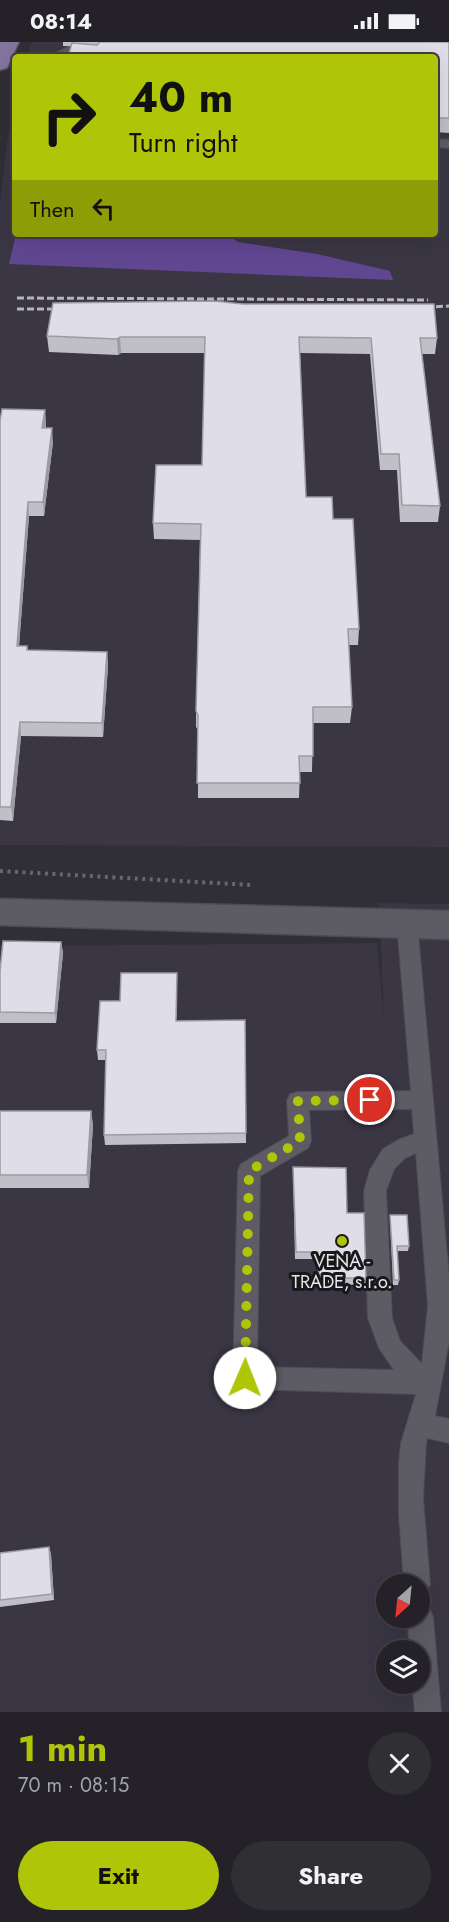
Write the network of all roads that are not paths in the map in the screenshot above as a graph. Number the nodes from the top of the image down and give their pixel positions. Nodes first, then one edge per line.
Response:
1 (9, 42) edge
2 (60, 54) edge
3 (80, 54) edge
4 (0, 64) edge
5 (0, 912) edge
6 (407, 923) junction
7 (449, 925) edge
8 (423, 1100) junction
9 (426, 1141) junction
10 (430, 1383) junction
11 (421, 1424) junction
12 (449, 1431) edge
13 (416, 1574) edge
14 (421, 1628) edge
15 (428, 1712) edge

1 - 4 main road
2 - 3 lane
5 - 6 street
6 - 7 street
6 - 8 lane
8 - 9 lane
8 - 10 lane
9 - 10 lane
9 - 10 lane
10 - 11 lane
11 - 12 lane
11 - 13 lane
14 - 15 lane

